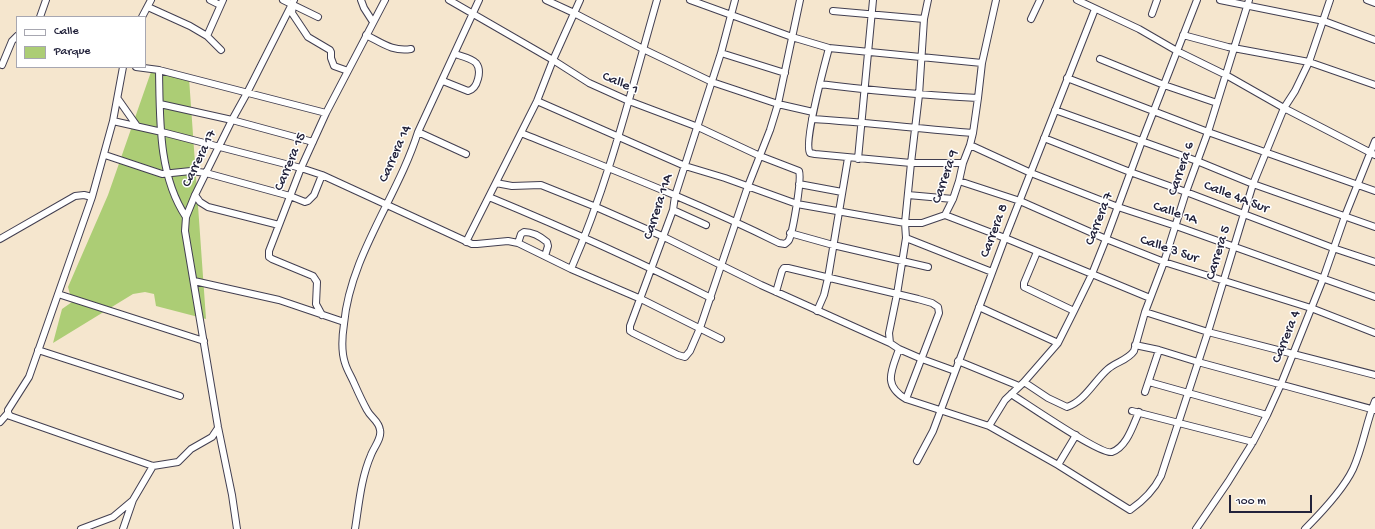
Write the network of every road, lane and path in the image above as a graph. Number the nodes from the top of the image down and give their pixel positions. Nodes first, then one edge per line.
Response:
1 (46, 0) edge
2 (151, 0) edge
3 (210, 0) edge
4 (283, 0) edge
5 (361, 0) edge
6 (385, 0) edge
7 (449, 0) edge
8 (480, 0) edge
9 (546, 0) edge
10 (580, 0) edge
11 (657, 0) edge
12 (690, 0) edge
13 (735, 0) edge
14 (800, 0) edge
15 (873, 0) edge
16 (928, 0) edge
17 (996, 0) edge
18 (1040, 0) edge
19 (1077, 0) edge
20 (1157, 0) edge
21 (1197, 0) edge
22 (1220, 0) edge
23 (1330, 0) edge
24 (1368, 0) edge
25 (1087, 2) edge
26 (222, 3) edge
27 (293, 3) edge
28 (1248, 3) edge
29 (1375, 3) edge
30 (148, 7) junction
31 (1095, 9) junction
32 (833, 11) dead end
33 (574, 13) junction
34 (472, 14) junction
35 (1152, 14) dead end
36 (871, 15) junction
37 (40, 16) edge
38 (143, 16) edge
39 (731, 16) junction
40 (318, 17) dead end
41 (924, 19) junction
42 (1031, 19) dead end
43 (1324, 21) junction
44 (374, 22) junction
45 (366, 35) junction
46 (1183, 35) junction
47 (207, 36) junction
48 (16, 37) edge
49 (792, 37) junction
50 (1375, 40) edge
51 (829, 48) junction
52 (1234, 48) junction
53 (411, 49) dead end
54 (643, 49) junction
55 (220, 50) dead end
56 (1177, 51) junction
57 (868, 52) junction
58 (721, 53) junction
59 (455, 54) junction
60 (922, 58) junction
61 (1100, 59) dead end
62 (553, 60) junction
63 (1310, 62) junction
64 (982, 63) junction
65 (2, 65) dead end
66 (124, 68) edge
67 (144, 68) edge
68 (160, 70) junction
69 (348, 71) junction
70 (785, 73) junction
71 (1226, 75) junction
72 (1067, 78) junction
73 (443, 81) junction
74 (712, 82) junction
75 (820, 84) junction
76 (1164, 85) junction
77 (1375, 85) edge
78 (864, 90) junction
79 (247, 93) junction
80 (919, 95) junction
81 (978, 98) junction
82 (118, 99) junction
83 (537, 101) junction
84 (629, 101) junction
85 (1217, 103) junction
86 (160, 104) junction
87 (778, 104) junction
88 (1284, 108) junction
89 (1055, 110) junction
90 (1154, 111) junction
91 (326, 113) junction
92 (813, 115) junction
93 (232, 120) junction
94 (113, 121) junction
95 (861, 122) junction
96 (137, 126) junction
97 (698, 127) junction
98 (916, 129) junction
99 (162, 132) junction
100 (418, 132) junction
101 (1208, 132) junction
102 (521, 133) junction
103 (973, 133) junction
104 (619, 136) junction
105 (1044, 138) junction
106 (1142, 141) junction
107 (1375, 141) edge
108 (313, 142) junction
109 (970, 145) junction
110 (219, 146) junction
111 (1265, 152) junction
112 (466, 154) dead end
113 (1373, 154) edge
114 (105, 155) junction
115 (760, 156) junction
116 (848, 158) junction
117 (858, 159) junction
118 (1197, 161) junction
119 (911, 163) junction
120 (963, 164) junction
121 (685, 166) junction
122 (301, 168) junction
123 (610, 168) junction
124 (1130, 172) junction
125 (206, 173) junction
126 (1031, 173) junction
127 (167, 174) junction
128 (322, 175) junction
129 (959, 181) junction
130 (496, 183) junction
131 (799, 184) junction
132 (1253, 184) junction
133 (1357, 184) junction
134 (748, 186) junction
135 (1375, 191) edge
136 (842, 192) junction
137 (1186, 192) junction
138 (195, 195) junction
139 (908, 195) junction
140 (290, 196) junction
141 (675, 196) junction
142 (92, 197) junction
143 (489, 197) junction
144 (953, 199) junction
145 (1020, 201) junction
146 (386, 204) junction
147 (797, 204) junction
148 (596, 207) junction
149 (1118, 207) junction
150 (673, 210) junction
151 (839, 211) junction
152 (945, 215) junction
153 (1243, 215) junction
154 (1345, 216) junction
155 (186, 217) junction
156 (735, 222) junction
157 (279, 224) junction
158 (905, 224) junction
159 (706, 225) dead end
160 (1176, 226) junction
161 (1375, 227) edge
162 (790, 233) junction
163 (662, 236) junction
164 (584, 237) junction
165 (906, 238) junction
166 (1005, 238) junction
167 (0, 239) edge
168 (1106, 239) junction
169 (466, 242) junction
170 (518, 243) junction
171 (833, 245) junction
172 (1233, 247) junction
173 (1333, 248) junction
174 (1037, 252) junction
175 (545, 256) junction
176 (903, 260) junction
177 (1164, 262) junction
178 (1375, 262) edge
179 (721, 265) junction
180 (928, 267) dead end
181 (571, 268) junction
182 (652, 268) junction
183 (992, 272) junction
184 (1092, 274) junction
185 (828, 278) junction
186 (1223, 280) junction
187 (1323, 280) junction
188 (194, 282) junction
189 (776, 292) junction
190 (58, 294) junction
191 (897, 294) junction
192 (711, 298) junction
193 (1150, 298) junction
194 (1375, 298) edge
195 (641, 299) junction
196 (979, 307) junction
197 (1311, 308) junction
198 (817, 311) junction
199 (1074, 311) junction
200 (1145, 312) junction
201 (322, 315) junction
202 (344, 322) junction
203 (700, 328) junction
204 (1208, 332) junction
205 (1375, 333) edge
206 (721, 339) dead end
207 (204, 341) junction
208 (890, 343) junction
209 (1058, 343) junction
210 (1136, 345) junction
211 (899, 349) junction
212 (38, 350) junction
213 (1159, 350) junction
214 (1292, 354) junction
215 (922, 359) junction
216 (958, 361) junction
217 (1198, 362) junction
218 (955, 371) junction
219 (1375, 375) edge
220 (1149, 382) junction
221 (1021, 384) junction
222 (1281, 384) junction
223 (1145, 392) dead end
224 (1011, 394) junction
225 (1188, 394) junction
226 (180, 396) dead end
227 (906, 399) junction
228 (1375, 401) edge
229 (1374, 409) edge
230 (940, 410) junction
231 (1132, 411) dead end
232 (1139, 412) junction
233 (8, 413) junction
234 (1267, 415) junction
235 (0, 422) edge
236 (1179, 422) junction
237 (989, 426) junction
238 (218, 427) junction
239 (1076, 435) junction
240 (1253, 442) junction
241 (917, 461) dead end
242 (1058, 465) junction
243 (153, 466) junction
244 (133, 500) junction
245 (81, 529) edge
246 (123, 529) edge
247 (237, 529) edge
248 (355, 529) edge
249 (1196, 529) edge
250 (1305, 529) edge

1 - 37 street
2 - 30 street
3 - 26 street
4 - 27 street
5 - 44 street
6 - 44 street, Carrera 15
7 - 34 street, Calle 1
8 - 34 street, Carrera 14
9 - 33 street
10 - 33 street
11 - 54 street
12 - 39 street
13 - 39 street, Carrera 11A
14 - 49 street
15 - 36 street
16 - 41 street
17 - 64 street, Carrera 9
18 - 42 street
19 - 25 street
20 - 35 street
21 - 46 street, Carrera 7
22 - 28 street
23 - 43 street, Carrera 5
24 - 29 street
25 - 31 street
26 - 47 street
27 - 40 street
27 - 69 street
27 - 79 street, Carrera 17
28 - 43 street
28 - 52 street, Carrera 6
30 - 38 street
30 - 47 street
31 - 56 street
31 - 72 street, Carrera 8
32 - 36 street
33 - 54 street
33 - 62 street
34 - 59 street, Carrera 14
34 - 62 street, Calle 1
36 - 41 street
36 - 57 street
39 - 49 street
39 - 58 street, Carrera 11A
41 - 60 street
43 - 50 street
43 - 63 street, Carrera 5
44 - 45 street, Carrera 15
45 - 53 street
45 - 69 street, Carrera 15
46 - 52 street
46 - 56 street, Carrera 7
47 - 55 street
48 - 65 street
49 - 51 street
49 - 70 street
51 - 57 street
51 - 75 street
52 - 63 street
52 - 71 street, Carrera 6
54 - 74 street
54 - 84 street
56 - 71 street
56 - 76 street, Carrera 7
57 - 60 street
57 - 78 street
58 - 70 street
58 - 74 street, Carrera 11A
59 - 73 street, Carrera 14
59 - 73 street
60 - 64 street
60 - 80 street
61 - 76 street
62 - 83 street
62 - 84 street, Calle 1
63 - 77 street
63 - 88 street, Carrera 5
64 - 81 street, Carrera 9
66 - 82 street
67 - 68 street
68 - 79 street
68 - 86 street
69 - 91 street, Carrera 15
70 - 87 street
71 - 85 street, Carrera 6
71 - 88 street
72 - 89 street, Carrera 8
72 - 90 street
73 - 100 street, Carrera 14
74 - 87 street
74 - 97 street, Carrera 11A
75 - 78 street
75 - 92 street
76 - 85 street
76 - 90 street, Carrera 7
78 - 80 street
78 - 95 street
79 - 91 street
79 - 93 street, Carrera 17
80 - 81 street
80 - 98 street
81 - 103 street, Carrera 9
82 - 94 street
82 - 96 street
83 - 102 street
83 - 104 street
84 - 97 street, Calle 1
84 - 104 street
85 - 101 street, Carrera 6
86 - 93 street
86 - 99 street
87 - 92 street
87 - 115 street
88 - 111 street, Carrera 5
88 - 113 street
89 - 105 street, Carrera 8
89 - 106 street
90 - 101 street
90 - 106 street, Carrera 7
91 - 108 street, Carrera 15
92 - 95 street
92 - 116 street
93 - 108 street
93 - 110 street, Carrera 17
94 - 96 street
94 - 114 street
95 - 98 street
95 - 117 street
96 - 99 street
97 - 115 street, Calle 1
97 - 121 street, Carrera 11A
98 - 103 street
98 - 119 street
99 - 110 street
99 - 127 street
100 - 112 street
100 - 146 street, Carrera 14
101 - 111 street
101 - 118 street, Carrera 6
102 - 123 street
102 - 130 street
103 - 109 street, Carrera 9
104 - 121 street
104 - 123 street
105 - 124 street, Calle 4A Sur
105 - 126 street, Carrera 8
106 - 118 street
106 - 124 street, Carrera 7
107 - 113 street, Carrera 4
108 - 122 street, Carrera 15
109 - 120 street, Carrera 9
109 - 126 street, Calle 1A
110 - 122 street
110 - 125 street, Carrera 17
111 - 132 street, Carrera 5
111 - 133 street
113 - 133 street, Carrera 4
114 - 127 street
114 - 142 street
115 - 131 street, Calle 1
115 - 134 street
116 - 117 street
116 - 136 street
117 - 119 street
118 - 132 street
118 - 137 street, Carrera 6
119 - 120 street
119 - 139 street
120 - 129 street, Carrera 9
121 - 134 street
121 - 141 street, Carrera 11A
122 - 128 street
122 - 140 street, Carrera 15
123 - 141 street
123 - 148 street
124 - 137 street, Calle 4A Sur
124 - 149 street, Carrera 7
125 - 127 street
125 - 138 street, Carrera 17
125 - 140 street
126 - 145 street, Carrera 8
126 - 149 street, Calle 1A
127 - 155 street
128 - 140 street
128 - 146 street
129 - 144 street, Carrera 9
129 - 145 street, Calle 3 Sur
130 - 143 street
130 - 148 street
131 - 136 street
131 - 147 street
132 - 153 street, Carrera 5
132 - 154 street
133 - 135 street
133 - 154 street, Carrera 4
134 - 147 street
134 - 156 street
136 - 151 street
137 - 153 street, Calle 4A Sur
137 - 160 street, Carrera 6
138 - 155 street, Carrera 17
138 - 157 street
139 - 144 street
139 - 158 street
140 - 157 street, Carrera 15
141 - 150 street, Carrera 11A
141 - 156 street
142 - 167 street
142 - 190 street
143 - 164 street
143 - 169 street
144 - 152 street, Carrera 9
145 - 166 street, Carrera 8
145 - 168 street, Calle 3 Sur
146 - 169 street
146 - 202 street, Carrera 14
147 - 151 street
147 - 162 street
148 - 163 street
148 - 164 street
149 - 160 street, Calle 1A
149 - 168 street, Carrera 7
150 - 159 street
150 - 163 street, Carrera 11A
151 - 158 street
151 - 171 street
152 - 158 street
152 - 166 street, Carrera 9
153 - 172 street, Carrera 5
153 - 173 street, Calle 4A Sur
154 - 161 street
154 - 173 street, Carrera 4
155 - 188 street, Carrera 17
156 - 162 street
156 - 179 street
157 - 201 street, Carrera 15
158 - 165 street
160 - 172 street, Calle 1A
160 - 177 street, Carrera 6
162 - 171 street
163 - 179 street
163 - 182 street, Carrera 11A
164 - 181 street
164 - 182 street
165 - 176 street
165 - 183 street
166 - 174 street, Carrera 9
166 - 183 street, Carrera 8
168 - 177 street, Calle 3 Sur
168 - 184 street, Carrera 7
169 - 170 street
170 - 175 street
170 - 175 street
171 - 176 street
171 - 185 street
172 - 186 street, Carrera 5
172 - 187 street, Calle 1A
173 - 178 street, Calle 4A Sur
173 - 187 street, Carrera 4
174 - 184 street, Carrera 9
174 - 199 street
175 - 181 street
176 - 180 street
176 - 191 street
177 - 186 street, Calle 3 Sur
177 - 193 street, Carrera 6
179 - 189 street
179 - 192 street
181 - 195 street
182 - 192 street
182 - 195 street, Carrera 11A
183 - 196 street, Carrera 8
184 - 193 street, Carrera 9
184 - 199 street, Carrera 7
185 - 189 street
185 - 191 street
185 - 198 street
186 - 197 street, Calle 3 Sur
186 - 204 street, Carrera 5
187 - 194 street, Calle 1A
187 - 197 street, Carrera 4
188 - 201 street
188 - 207 street, Carrera 17
189 - 198 street
190 - 207 street
190 - 212 street
191 - 208 street
191 - 215 street
192 - 203 street
193 - 200 street, Carrera 6
195 - 203 street
195 - 203 street, Carrera 11A
196 - 209 street
196 - 216 street, Carrera 8
197 - 205 street, Calle 3 Sur
197 - 214 street, Carrera 4
198 - 208 street
199 - 209 street, Carrera 7
200 - 204 street
200 - 210 street, Carrera 6
201 - 202 street
202 - 248 street, Carrera 14
203 - 206 street
204 - 214 street
204 - 217 street, Carrera 5
207 - 238 street, Carrera 17
208 - 211 street
209 - 221 street, Carrera 7
210 - 213 street
210 - 221 street
211 - 215 street
211 - 227 street
212 - 226 street
212 - 233 street
213 - 217 street
213 - 220 street
214 - 219 street
214 - 222 street, Carrera 4
215 - 218 street
215 - 227 street
216 - 218 street, Carrera 8
216 - 221 street
217 - 222 street
217 - 225 street, Carrera 5
218 - 230 street, Carrera 8
220 - 223 street
220 - 225 street
221 - 224 street, Carrera 7
222 - 229 street
222 - 234 street, Carrera 4
224 - 237 street, Carrera 7
224 - 239 street
225 - 234 street
225 - 236 street, Carrera 5
227 - 230 street
228 - 229 street
229 - 250 street
230 - 237 street
230 - 241 street, Carrera 8
231 - 232 street
232 - 236 street
232 - 239 street
233 - 235 street
233 - 243 street
234 - 240 street, Carrera 4
236 - 240 street
236 - 242 street, Carrera 5
237 - 242 street
238 - 243 street
238 - 247 street, Carrera 17
239 - 242 street
240 - 249 street, Carrera 4
243 - 244 street
244 - 245 street
244 - 246 street

